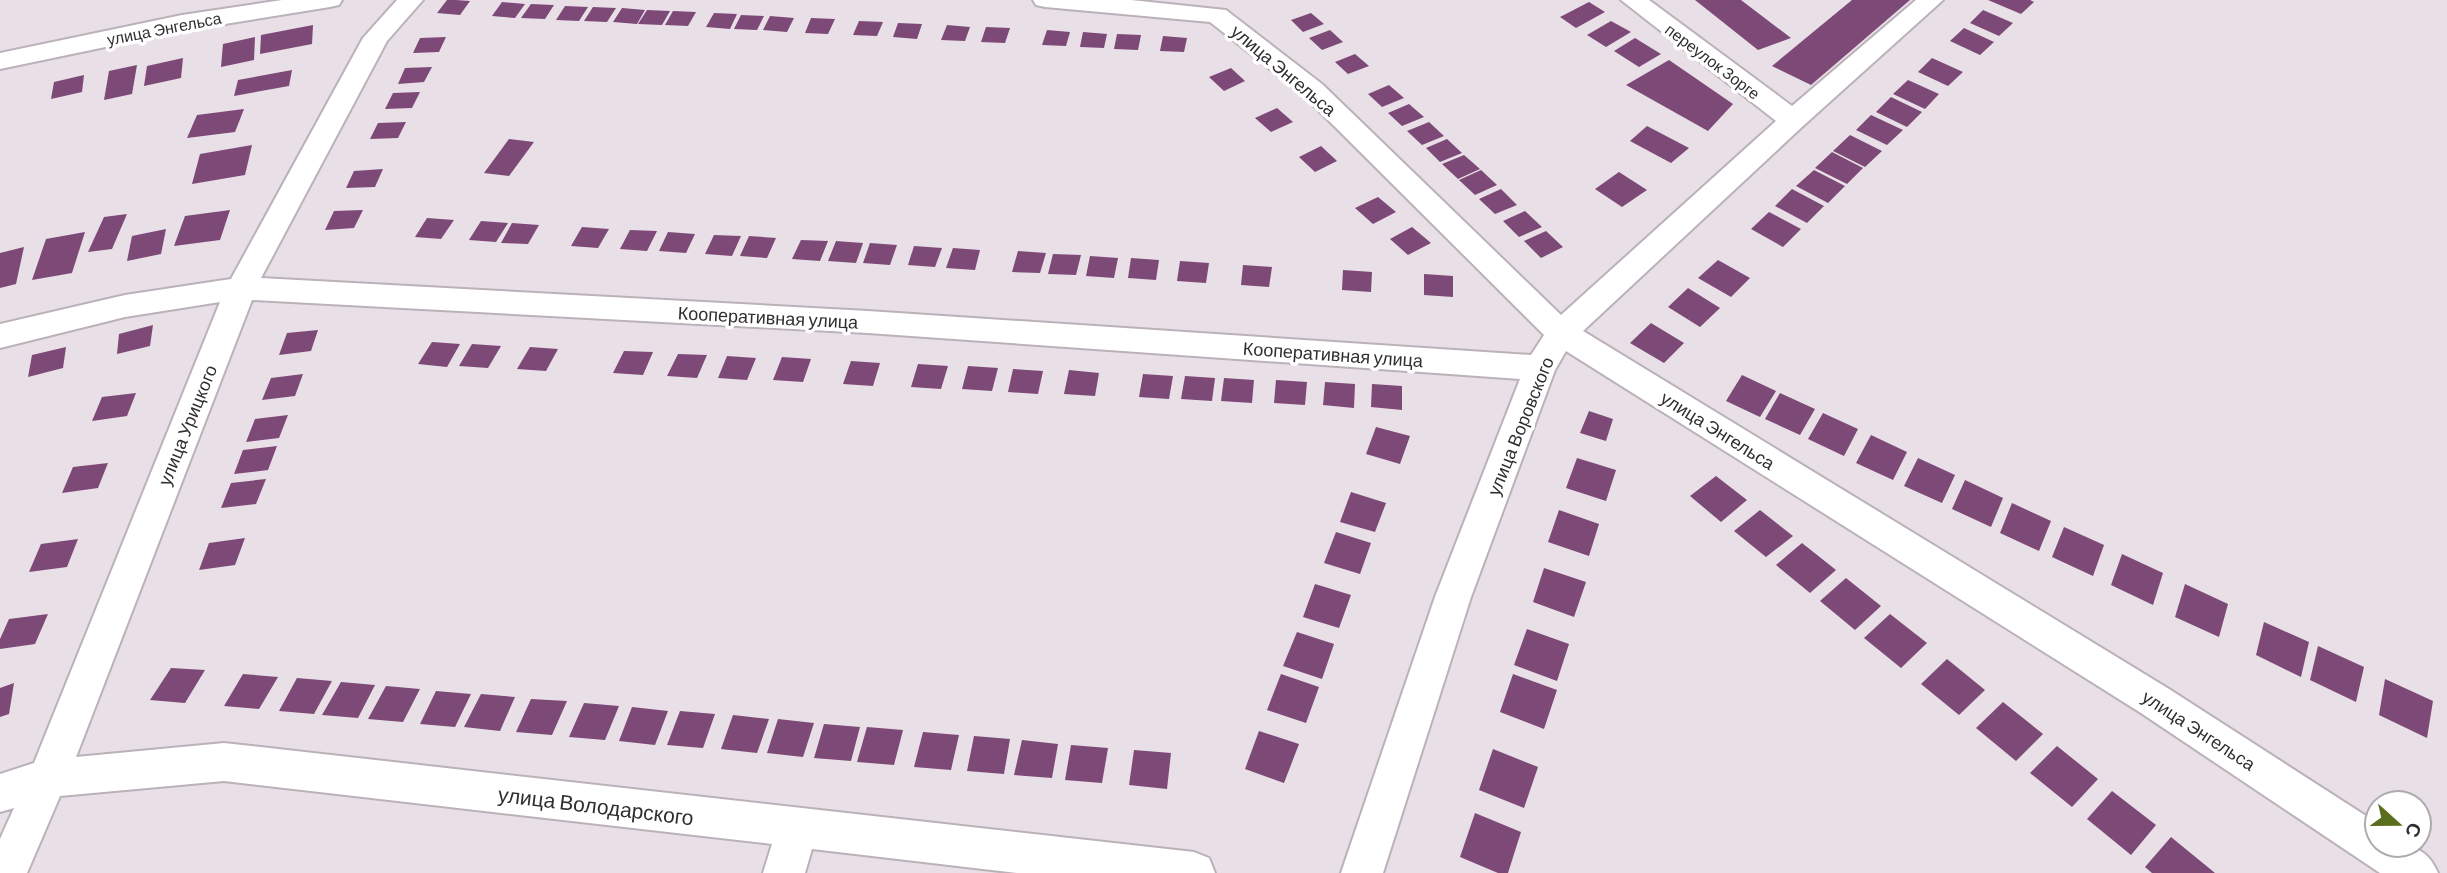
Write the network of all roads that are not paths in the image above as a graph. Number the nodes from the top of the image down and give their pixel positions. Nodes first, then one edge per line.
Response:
1 (330, 0) edge
2 (411, 0) edge
3 (1045, 0) edge
4 (1633, 0) edge
5 (1931, 0) edge
6 (1215, 7) edge
7 (0, 61) edge
8 (1793, 120) junction
9 (241, 288) junction
10 (1561, 333) junction
11 (0, 336) edge
12 (1539, 368) junction
13 (48, 778) junction
14 (0, 793) edge
15 (798, 828) junction
16 (6, 873) edge
17 (784, 873) edge
18 (1194, 873) edge
19 (1362, 873) edge
20 (2417, 873) edge

1 - 7 street, улица Энгельса
2 - 9 street, улица Урицкого
3 - 6 street, улица Энгельса
4 - 8 street, переулок Зорге
5 - 8 street, улица Воровского
6 - 10 street, улица Энгельса
8 - 10 street, улица Воровского
9 - 11 street, Кооперативная улица
9 - 12 street, Кооперативная улица
9 - 13 street, улица Урицкого
10 - 12 street, улица Воровского
10 - 20 street, улица Энгельса
12 - 19 street, улица Воровского
13 - 14 street, улица Володарского
13 - 15 street, улица Володарского
13 - 16 street, улица Урицкого
15 - 17 street
15 - 18 street, улица Володарского

